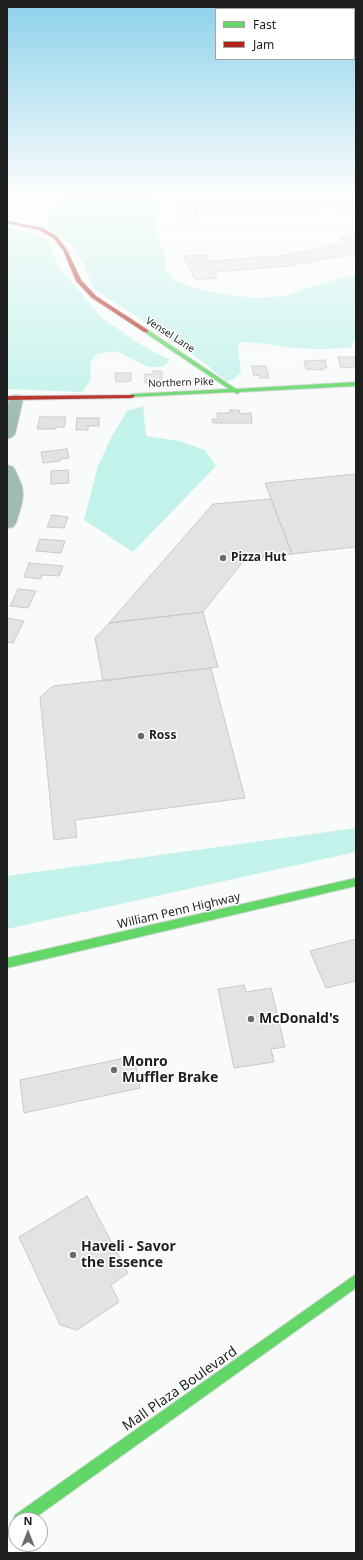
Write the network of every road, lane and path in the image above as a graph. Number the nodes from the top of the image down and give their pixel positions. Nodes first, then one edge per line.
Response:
1 (74, 270) edge
2 (356, 384) edge
3 (237, 392) junction
4 (12, 398) edge
5 (7, 434) edge
6 (7, 470) edge
7 (7, 523) edge
8 (356, 882) edge
9 (7, 963) edge
10 (356, 1280) edge
11 (31, 1512) edge

1 - 3 main road, Vensel Lane
2 - 3 main road, Northern Pike
3 - 4 main road, Northern Pike
4 - 5 street
6 - 7 street
8 - 9 main road, William Penn Highway
10 - 11 main road, Mall Plaza Boulevard

